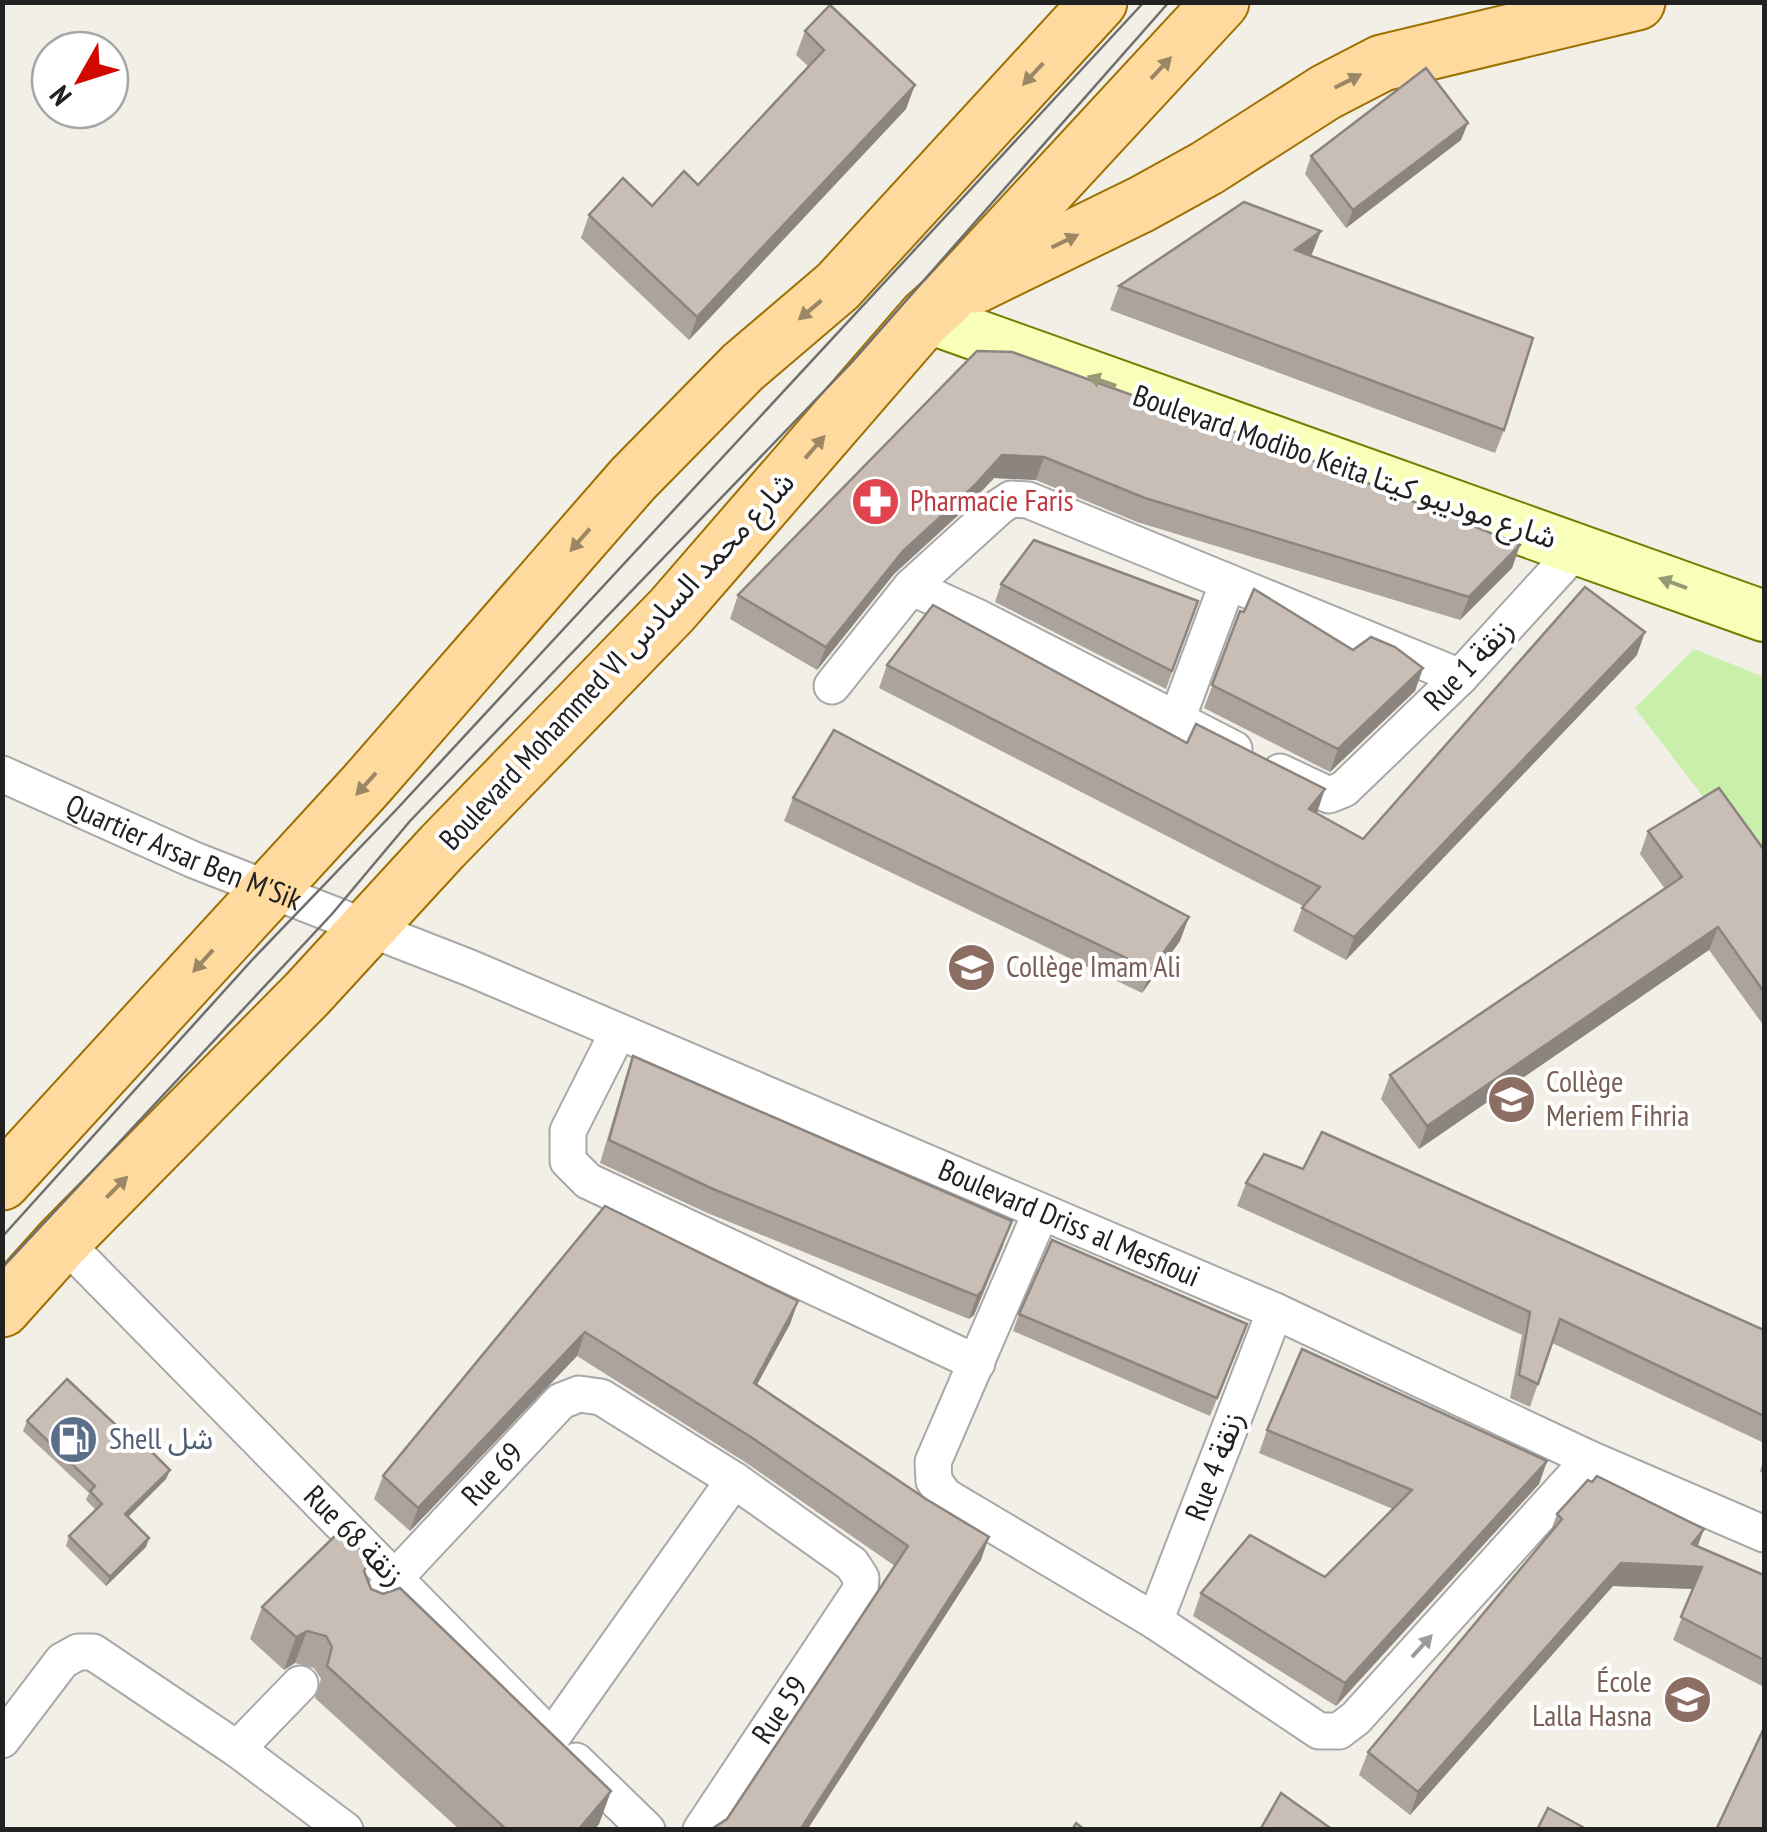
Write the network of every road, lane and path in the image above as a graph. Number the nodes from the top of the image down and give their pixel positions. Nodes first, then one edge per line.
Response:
1 (1099, 2) edge
2 (1221, 2) edge
3 (1637, 2) edge
4 (936, 308) junction
5 (1577, 548) junction
6 (1228, 582) junction
7 (911, 588) junction
8 (1764, 616) edge
9 (1460, 677) junction
10 (832, 686) dead end
11 (1176, 719) junction
12 (2, 774) edge
13 (269, 888) junction
14 (367, 928) junction
15 (618, 1032) junction
16 (2, 1182) edge
17 (1042, 1212) junction
18 (63, 1241) junction
19 (2, 1309) edge
20 (1275, 1311) junction
21 (978, 1364) junction
22 (1590, 1459) junction
23 (734, 1480) junction
24 (1764, 1534) edge
25 (396, 1578) junction
26 (373, 1606) edge
27 (1156, 1620) junction
28 (300, 1684) edge
29 (552, 1738) junction
30 (2, 1740) edge
31 (237, 1749) junction
32 (345, 1830) edge
33 (647, 1830) edge
34 (700, 1830) edge

1 -> 13 main road
4 -> 2 main road, Boulevard Mohammed VI شارع محمد السادس
4 -> 3 main road
5 -> 4 main road, Boulevard Modibo Keita شارع موديبو كيتا
14 -> 4 main road, Boulevard Mohammed VI شارع محمد السادس
8 -> 5 main road, Boulevard Modibo Keita شارع موديبو كيتا
5 - 9 street, Rue 1 زنقة
6 - 7 street
6 - 9 street
6 - 11 street
7 - 10 street
7 - 11 street
9 - 11 street, Rue 1 زنقة
12 - 13 street, Quartier Arsar Ben M'Sik
13 - 14 street, Quartier Arsar Ben M'Sik
13 -> 16 main road
14 - 15 street, Boulevard Driss al Mesfioui
18 -> 14 main road, Boulevard Mohammed VI شارع محمد السادس
15 - 17 street, Boulevard Driss al Mesfioui
15 - 21 street
17 - 20 street, Boulevard Driss al Mesfioui
17 - 21 street
18 - 19 main road, Boulevard Mohammed VI شارع محمد السادس
18 - 25 street, Rue 68 زنقة
20 - 22 street, Boulevard Driss al Mesfioui
20 - 27 street, Rue 4 زنقة
21 - 27 street
22 - 24 street, Boulevard Driss al Mesfioui
27 -> 22 street
23 - 25 street, Rue 69
23 - 29 street
23 - 34 street, Rue 59
25 - 26 street, Rue 69
25 - 29 street, Rue 68 زنقة
28 - 31 street
29 - 33 street, Rue 68 زنقة
30 - 31 street
31 - 32 street

